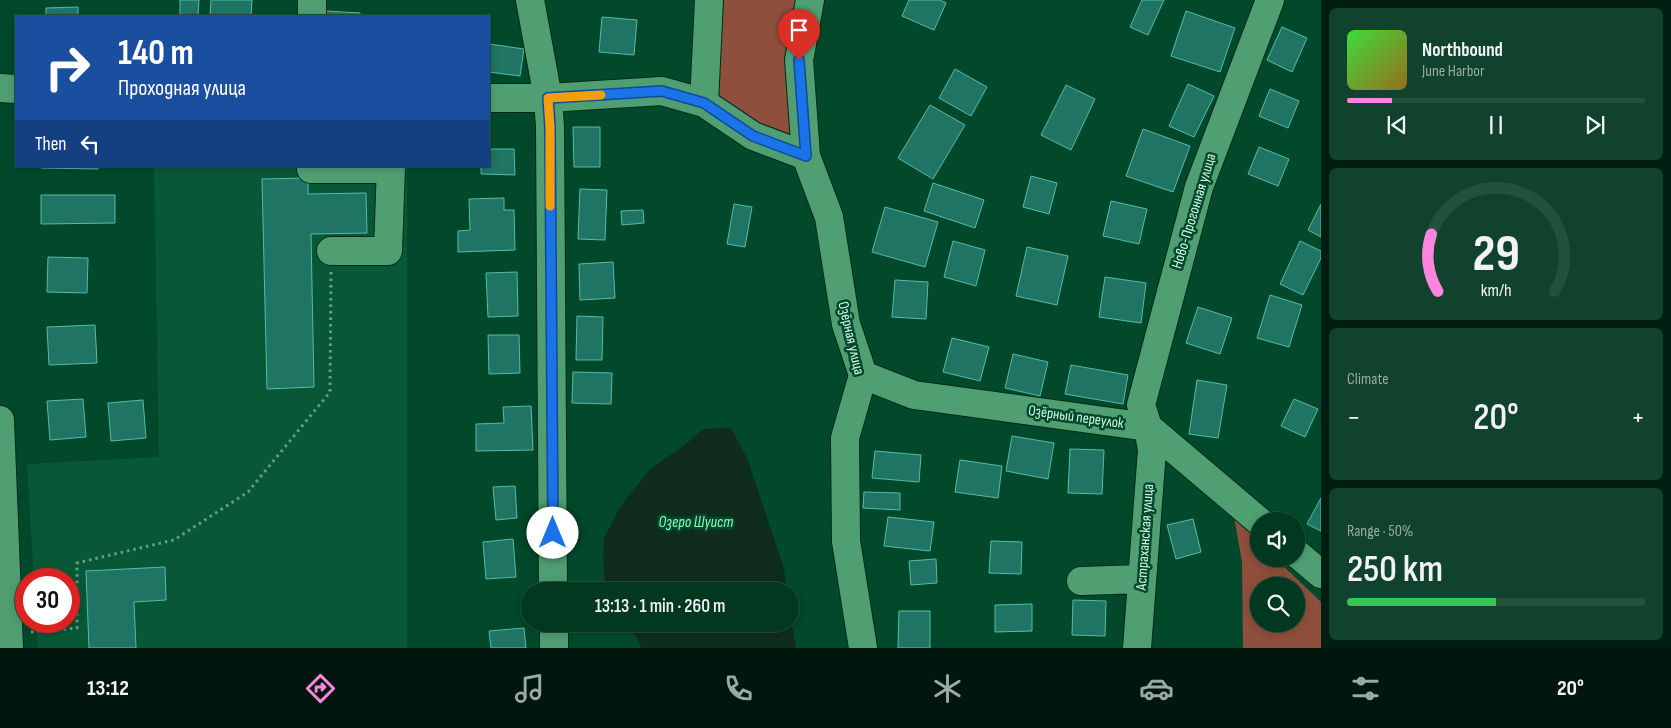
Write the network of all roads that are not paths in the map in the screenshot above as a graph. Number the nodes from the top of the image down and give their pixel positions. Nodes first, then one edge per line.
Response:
1 (312, 0) edge
2 (530, 0) edge
3 (708, 0) edge
4 (810, 0) edge
5 (1270, 0) edge
6 (312, 15) edge
7 (0, 88) edge
8 (15, 88) edge
9 (490, 98) edge
10 (548, 98) junction
11 (704, 103) junction
12 (806, 156) junction
13 (391, 168) edge
14 (312, 169) dead end
15 (331, 251) road end
16 (863, 375) junction
17 (0, 420) edge
18 (1148, 427) junction
19 (0, 468) edge
20 (1250, 513) edge
21 (1305, 561) edge
22 (1321, 574) edge
23 (1142, 579) junction
24 (1081, 581) dead end
25 (553, 582) edge
26 (554, 632) edge
27 (8, 640) edge
28 (554, 648) edge
29 (864, 648) edge
30 (1136, 648) edge

1 - 6 street
2 - 10 street
3 - 11 street
4 - 12 street, Озёрная улица
5 - 18 street, Ново-Прогонная улица
7 - 8 street
9 - 10 street
10 - 11 street
10 - 25 street
11 - 12 street
12 - 16 street, Озёрная улица
13 - 14 street
13 - 15 street
16 - 18 street, Озёрный переулок
16 - 29 street, Озёрная улица
17 - 19 street
18 - 20 street
18 - 23 street, Астраханская улица
19 - 27 street
21 - 22 street
23 - 24 street
23 - 30 street, Астраханская улица
26 - 28 street

